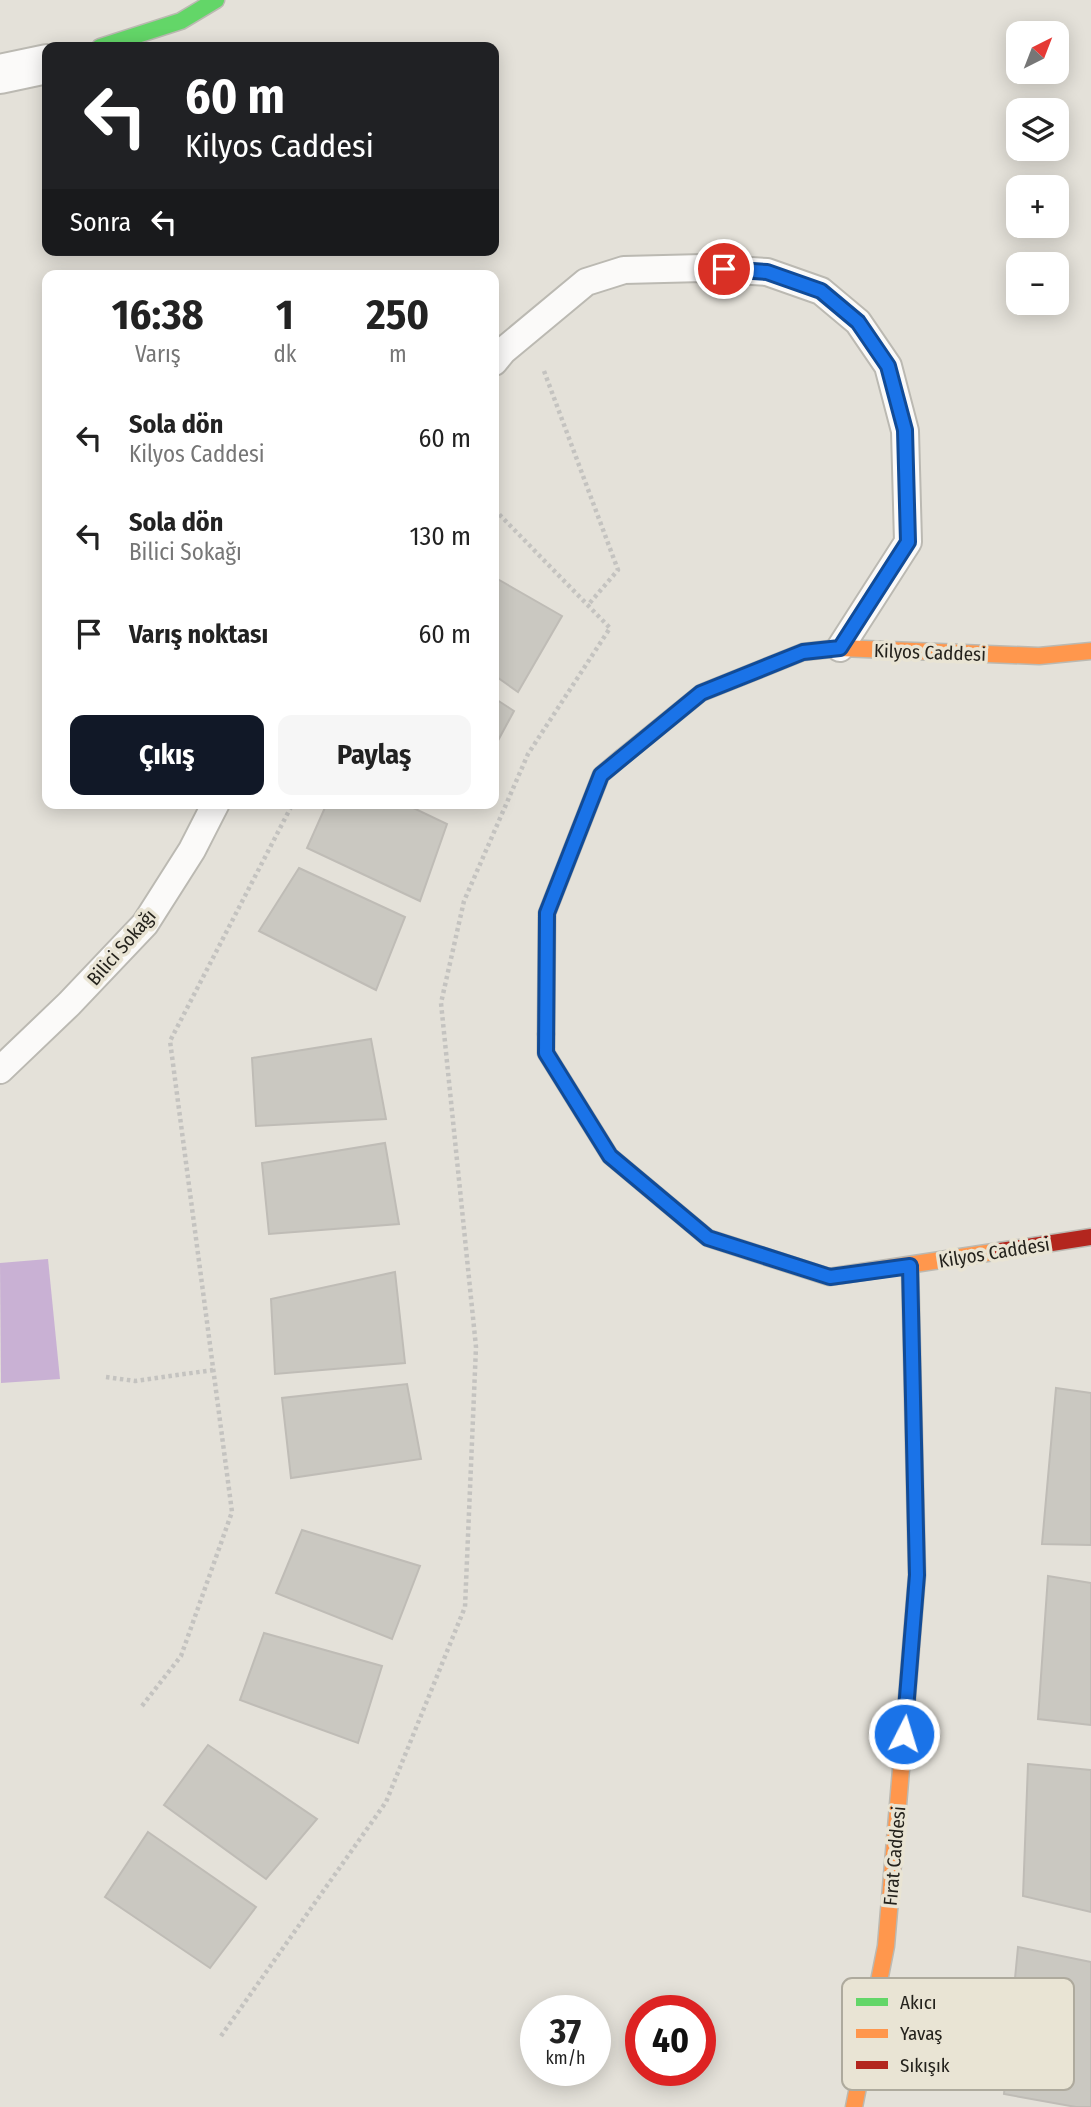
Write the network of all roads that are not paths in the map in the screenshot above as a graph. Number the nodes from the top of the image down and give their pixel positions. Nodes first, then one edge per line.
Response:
1 (216, 0) edge
2 (116, 42) edge
3 (42, 65) edge
4 (0, 74) edge
5 (499, 356) edge
6 (840, 648) junction
7 (1091, 651) edge
8 (213, 809) edge
9 (0, 1070) edge
10 (1091, 1237) edge
11 (910, 1266) junction
12 (880, 1978) edge

1 - 2 street
3 - 4 street
5 - 6 lane
6 - 7 street, Kilyos Caddesi
6 - 11 street, Kilyos Caddesi
8 - 9 lane, Bilici Sokağı
10 - 11 street, Kilyos Caddesi
11 - 12 street, Fırat Caddesi

